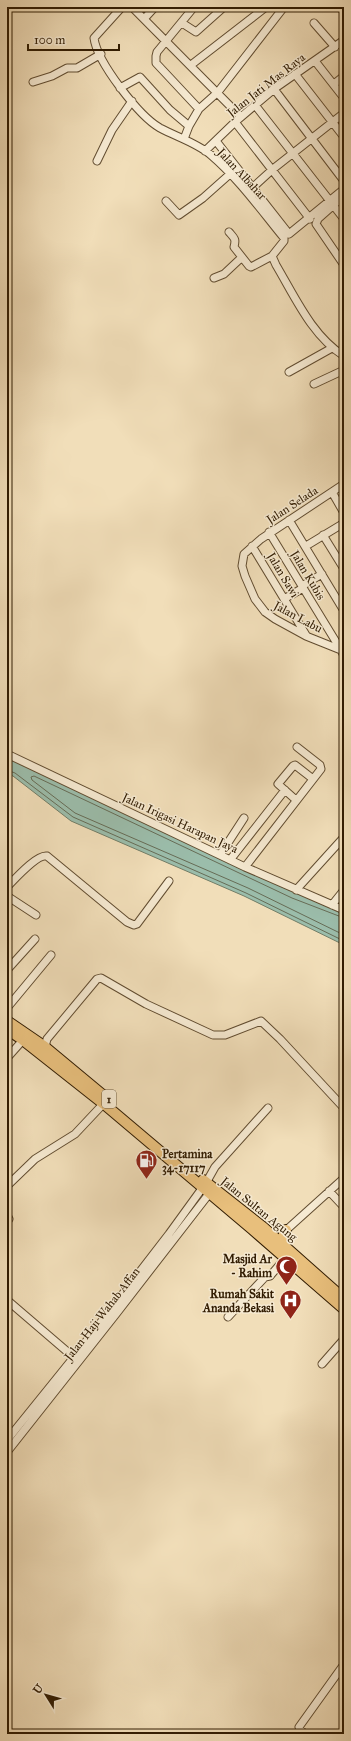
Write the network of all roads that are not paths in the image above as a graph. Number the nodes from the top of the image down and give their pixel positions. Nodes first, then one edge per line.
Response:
1 (122, 7) edge
2 (132, 7) edge
3 (155, 7) edge
4 (194, 7) edge
5 (224, 7) edge
6 (266, 7) edge
7 (284, 7) edge
8 (340, 7) edge
9 (344, 12) edge
10 (144, 19) junction
11 (182, 23) junction
12 (314, 23) dead end
13 (344, 40) edge
14 (166, 42) junction
15 (335, 47) junction
16 (101, 54) junction
17 (315, 61) junction
18 (191, 65) junction
19 (295, 74) junction
20 (344, 76) edge
21 (33, 82) dead end
22 (334, 84) junction
23 (120, 88) junction
24 (274, 89) junction
25 (218, 92) junction
26 (344, 98) edge
27 (132, 101) junction
28 (255, 105) junction
29 (199, 109) junction
30 (344, 113) edge
31 (241, 117) junction
32 (235, 122) junction
33 (332, 123) junction
34 (189, 126) junction
35 (344, 137) edge
36 (312, 138) junction
37 (184, 139) junction
38 (216, 141) junction
39 (205, 151) junction
40 (292, 154) junction
41 (98, 161) dead end
42 (234, 164) junction
43 (273, 170) junction
44 (228, 172) junction
45 (344, 181) edge
46 (253, 188) junction
47 (344, 189) edge
48 (247, 193) junction
49 (344, 196) edge
50 (166, 201) dead end
51 (331, 204) junction
52 (310, 219) junction
53 (344, 219) edge
54 (229, 232) dead end
55 (272, 256) junction
56 (241, 258) junction
57 (344, 265) edge
58 (214, 278) dead end
59 (332, 348) junction
60 (344, 356) edge
61 (344, 370) edge
62 (289, 372) dead end
63 (314, 384) dead end
64 (344, 484) edge
65 (332, 492) junction
66 (344, 513) edge
67 (289, 520) junction
68 (343, 525) edge
69 (269, 532) junction
70 (323, 535) junction
71 (252, 546) junction
72 (306, 546) junction
73 (344, 569) edge
74 (322, 574) junction
75 (303, 587) junction
76 (284, 599) junction
77 (344, 611) edge
78 (306, 636) junction
79 (342, 653) edge
80 (297, 748) dead end
81 (7, 754) edge
82 (313, 779) junction
83 (285, 790) junction
84 (296, 800) junction
85 (244, 818) dead end
86 (344, 837) edge
87 (220, 855) junction
88 (230, 860) junction
89 (245, 867) junction
90 (169, 882) dead end
91 (7, 887) edge
92 (296, 890) junction
93 (344, 890) edge
94 (7, 896) edge
95 (332, 905) junction
96 (344, 910) edge
97 (36, 916) dead end
98 (35, 939) dead end
99 (51, 955) dead end
100 (7, 970) edge
101 (7, 1008) edge
102 (7, 1021) edge
103 (7, 1029) edge
104 (23, 1040) junction
105 (45, 1047) junction
106 (7, 1058) edge
107 (106, 1101) junction
108 (268, 1108) dead end
109 (344, 1108) edge
110 (344, 1178) edge
111 (7, 1186) edge
112 (208, 1188) junction
113 (329, 1192) junction
114 (344, 1207) edge
115 (7, 1216) edge
116 (7, 1222) edge
117 (286, 1230) joint
118 (280, 1246) junction
119 (344, 1298) edge
120 (7, 1300) edge
121 (344, 1309) edge
122 (228, 1317) dead end
123 (344, 1339) edge
124 (77, 1360) junction
125 (322, 1364) dead end
126 (7, 1440) edge
127 (7, 1452) edge
128 (344, 1667) edge
129 (304, 1734) edge

1 - 16 street, Jalan Albahar
2 - 10 street
3 - 10 street
4 - 11 street
5 - 11 street
6 - 18 street
7 - 25 street
8 - 9 street
10 - 14 street
11 - 14 street
12 - 15 street
13 - 15 street, Jalan Jati Mas Raya
14 - 18 street
14 - 29 street
15 - 17 street, Jalan Jati Mas Raya
16 - 21 street
16 - 23 street, Jalan Albahar
17 - 19 street, Jalan Jati Mas Raya
17 - 22 street
18 - 25 street
19 - 24 street, Jalan Jati Mas Raya
19 - 33 street
20 - 22 street
22 - 26 street
23 - 27 street, Jalan Albahar
23 - 34 street
24 - 28 street, Jalan Jati Mas Raya
24 - 36 street
25 - 29 street
25 - 31 street
27 - 37 street, Jalan Albahar
27 - 41 street
28 - 31 street, Jalan Jati Mas Raya
28 - 40 street
29 - 34 street
30 - 33 street
31 - 32 street, Jalan Jati Mas Raya
32 - 38 street, Jalan Jati Mas Raya
32 - 43 street
33 - 35 street
33 - 36 street
34 - 37 street
36 - 40 street
36 - 45 street
37 - 39 street, Jalan Albahar
38 - 39 street, Jalan Jati Mas Raya
38 - 42 street
39 - 44 street, Jalan Albahar
40 - 43 street
40 - 51 street
42 - 44 street
42 - 46 street
43 - 46 street
43 - 52 street
44 - 48 street, Jalan Albahar
44 - 50 street
46 - 48 street
46 - 52 street
47 - 51 street
48 - 55 street, Jalan Albahar
49 - 51 street
51 - 52 street
51 - 53 street
51 - 57 street
54 - 56 street
55 - 56 street
55 - 59 street
56 - 58 street
59 - 60 street
59 - 62 street
61 - 63 street
64 - 65 street, Jalan Selada
65 - 66 street
65 - 67 street, Jalan Selada
67 - 69 street, Jalan Selada
67 - 72 street
68 - 70 street
69 - 71 street, Jalan Selada
69 - 75 street, Jalan Kubis
70 - 72 street
70 - 73 street
71 - 76 street, Jalan Sawi
71 - 78 street, Jalan Labu
72 - 74 street
74 - 75 street
74 - 77 street
75 - 76 street
75 - 79 street, Jalan Kubis
76 - 78 street, Jalan Sawi
78 - 79 street, Jalan Labu
80 - 82 street
81 - 87 street, Jalan Irigasi Harapan Jaya
82 - 83 street
82 - 84 street
83 - 84 street
83 - 88 street
84 - 89 street
85 - 87 street
86 - 92 street
87 - 88 street, Jalan Irigasi Harapan Jaya
88 - 89 street, Jalan Irigasi Harapan Jaya
89 - 92 street, Jalan Irigasi Harapan Jaya
90 - 91 street
92 - 95 street, Jalan Irigasi Harapan Jaya
93 - 95 street
94 - 97 street
95 - 96 street, Jalan Irigasi Harapan Jaya
98 - 100 street
99 - 101 street
102 - 105 highway, Jalan Sultan Agung / 1
103 - 104 highway, Jalan Sultan Agung / 1
104 - 106 street
104 - 107 highway, Jalan Sultan Agung / 1
105 - 107 highway, Jalan Sultan Agung / 1
105 - 109 street
107 - 111 street
107 - 112 highway, Jalan Sultan Agung / 1
108 - 112 street, Jalan Haji Wahab Affan
110 - 113 street
112 - 118 highway, Jalan Sultan Agung / 1
112 - 124 street, Jalan Haji Wahab Affan
113 - 114 street
113 - 117 street
115 - 116 street
117 - 118 highway
118 - 119 highway, Jalan Sultan Agung / 1
118 - 121 highway, Jalan Sultan Agung / 1
118 - 122 street
120 - 124 street
123 - 125 street
124 - 126 street, Jalan Haji Wahab Affan
124 - 127 street, Jalan Haji Wahab Affan
128 - 129 street

